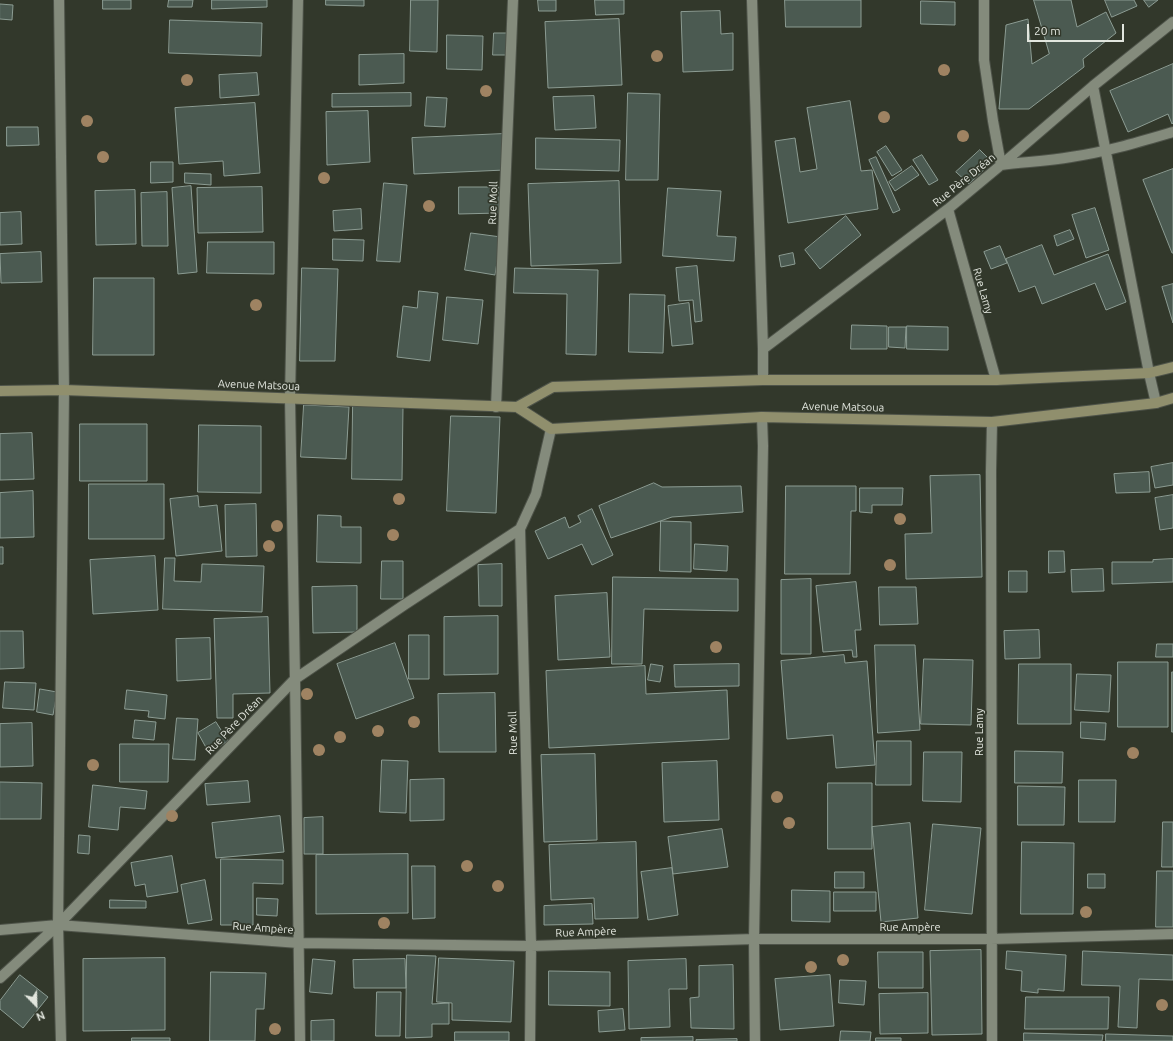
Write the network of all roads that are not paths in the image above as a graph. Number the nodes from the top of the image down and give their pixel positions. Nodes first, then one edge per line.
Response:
1 (60, 0) edge
2 (298, 0) edge
3 (513, 0) edge
4 (752, 0) edge
5 (984, 0) edge
6 (1173, 22) edge
7 (1093, 86) junction
8 (1173, 132) edge
9 (1105, 151) junction
10 (1001, 166) junction
11 (948, 209) junction
12 (763, 348) junction
13 (1173, 367) edge
14 (1149, 373) junction
15 (763, 380) junction
16 (996, 380) junction
17 (64, 390) junction
18 (0, 391) edge
19 (290, 398) junction
20 (1173, 398) edge
21 (1156, 403) junction
22 (496, 407) junction
23 (517, 407) junction
24 (762, 417) junction
25 (992, 422) junction
26 (551, 429) junction
27 (520, 529) junction
28 (295, 679) junction
29 (58, 926) junction
30 (0, 930) edge
31 (1173, 934) edge
32 (754, 939) junction
33 (991, 939) junction
34 (299, 943) junction
35 (531, 946) junction
36 (0, 978) edge
37 (61, 1041) edge
38 (300, 1041) edge
39 (530, 1041) edge
40 (755, 1041) edge
41 (992, 1041) edge

1 - 17 street
2 - 19 street
3 - 22 street, Rue Moll
4 - 12 street
5 - 10 street
6 - 7 street, Rue Père Dréan
7 - 9 street
7 - 10 street, Rue Père Dréan
8 - 9 street
9 - 10 street
9 - 14 street
10 - 11 street, Rue Père Dréan
11 - 12 street, Rue Père Dréan
11 - 16 street, Rue Lamy
12 - 15 street
13 - 14 street, Avenue Matsoua
14 - 16 street, Avenue Matsoua
14 - 21 street
15 - 16 street, Avenue Matsoua
15 - 23 street, Avenue Matsoua
17 - 18 street, Avenue Matsoua
17 - 19 street, Avenue Matsoua
17 - 29 street
19 - 22 street, Avenue Matsoua
19 - 28 street
20 - 21 street, Avenue Matsoua
21 - 25 street, Avenue Matsoua
22 - 23 street, Avenue Matsoua
23 - 26 street
24 - 25 street, Avenue Matsoua
24 - 26 street, Avenue Matsoua
24 - 32 street
25 - 33 street, Rue Lamy
26 - 27 street, Rue Moll
27 - 28 street, Rue Père Dréan
27 - 35 street, Rue Moll
28 - 29 street, Rue Père Dréan
28 - 34 street
29 - 30 street, Rue Ampère
29 - 34 street, Rue Ampère
29 - 36 street, Rue Père Dréan
29 - 37 street
31 - 33 street, Rue Ampère
32 - 33 street, Rue Ampère
32 - 35 street, Rue Ampère
32 - 40 street
33 - 41 street, Rue Lamy
34 - 35 street, Rue Ampère
34 - 38 street
35 - 39 street, Rue Moll

